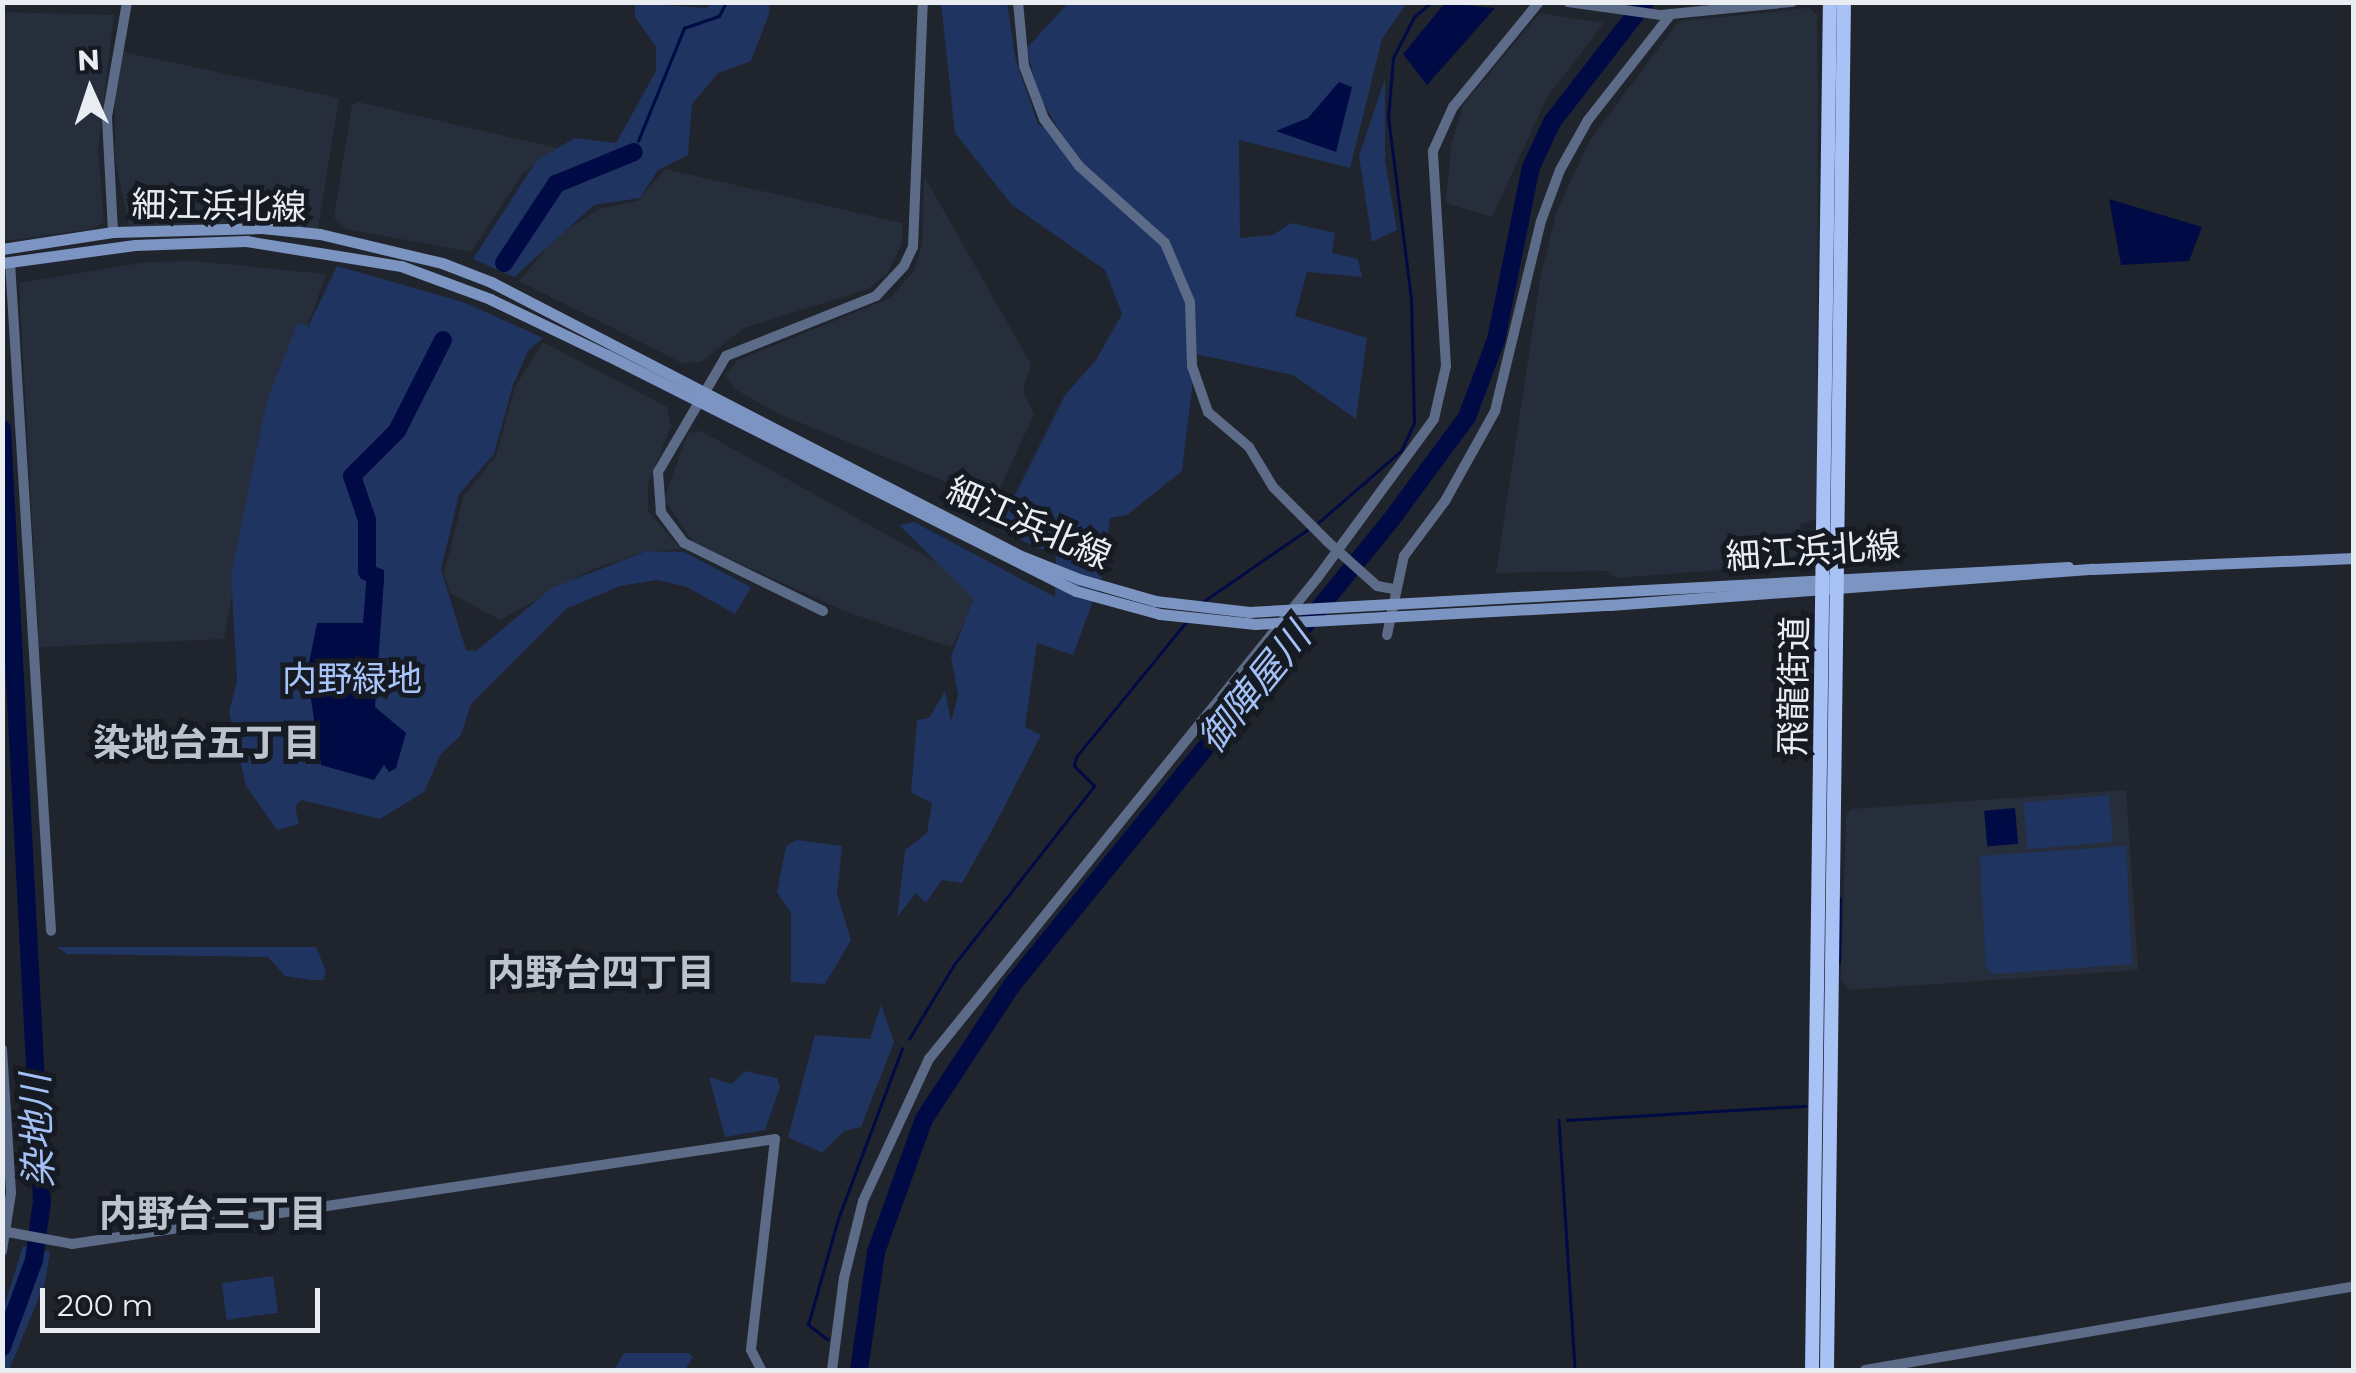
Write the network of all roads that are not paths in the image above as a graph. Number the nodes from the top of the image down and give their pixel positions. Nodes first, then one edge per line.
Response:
1 (127, 2) edge
2 (922, 2) edge
3 (1538, 2) edge
4 (1568, 2) edge
5 (1792, 2) edge
6 (1830, 2) edge
7 (1844, 2) edge
8 (1022, 3) edge
9 (1666, 14) junction
10 (114, 232) junction
11 (2, 249) edge
12 (6, 262) edge
13 (701, 390) junction
14 (694, 404) junction
15 (1338, 549) junction
16 (2354, 558) edge
17 (1832, 584) junction
18 (1077, 585) junction
19 (1394, 590) junction
20 (823, 610) dead end
21 (1388, 635) dead end
22 (51, 931) dead end
23 (2, 1049) edge
24 (5, 1232) edge
25 (2, 1250) edge
26 (2354, 1286) edge
27 (761, 1370) edge
28 (832, 1370) edge
29 (1812, 1370) edge
30 (1826, 1370) edge
31 (1865, 1370) edge

1 - 10 street
2 - 13 street
3 - 15 street
4 - 9 street
5 - 9 street
6 - 17 highway, 飛龍街道
7 - 17 highway, 飛龍街道
8 - 15 street
9 - 19 street
10 - 11 main road, 細江浜北線
10 - 13 main road, 細江浜北線
12 - 14 main road, 細江浜北線
12 - 22 street
13 - 14 street
13 - 18 main road, 細江浜北線
14 - 18 main road, 細江浜北線
14 - 20 street
15 - 19 street
15 - 28 street
16 - 17 main road, 細江浜北線
17 - 18 main road, 細江浜北線, bridge
17 - 29 highway, 飛龍街道
17 - 30 highway, 飛龍街道
19 - 21 street
23 - 24 street
24 - 25 street
24 - 27 street
26 - 31 street

